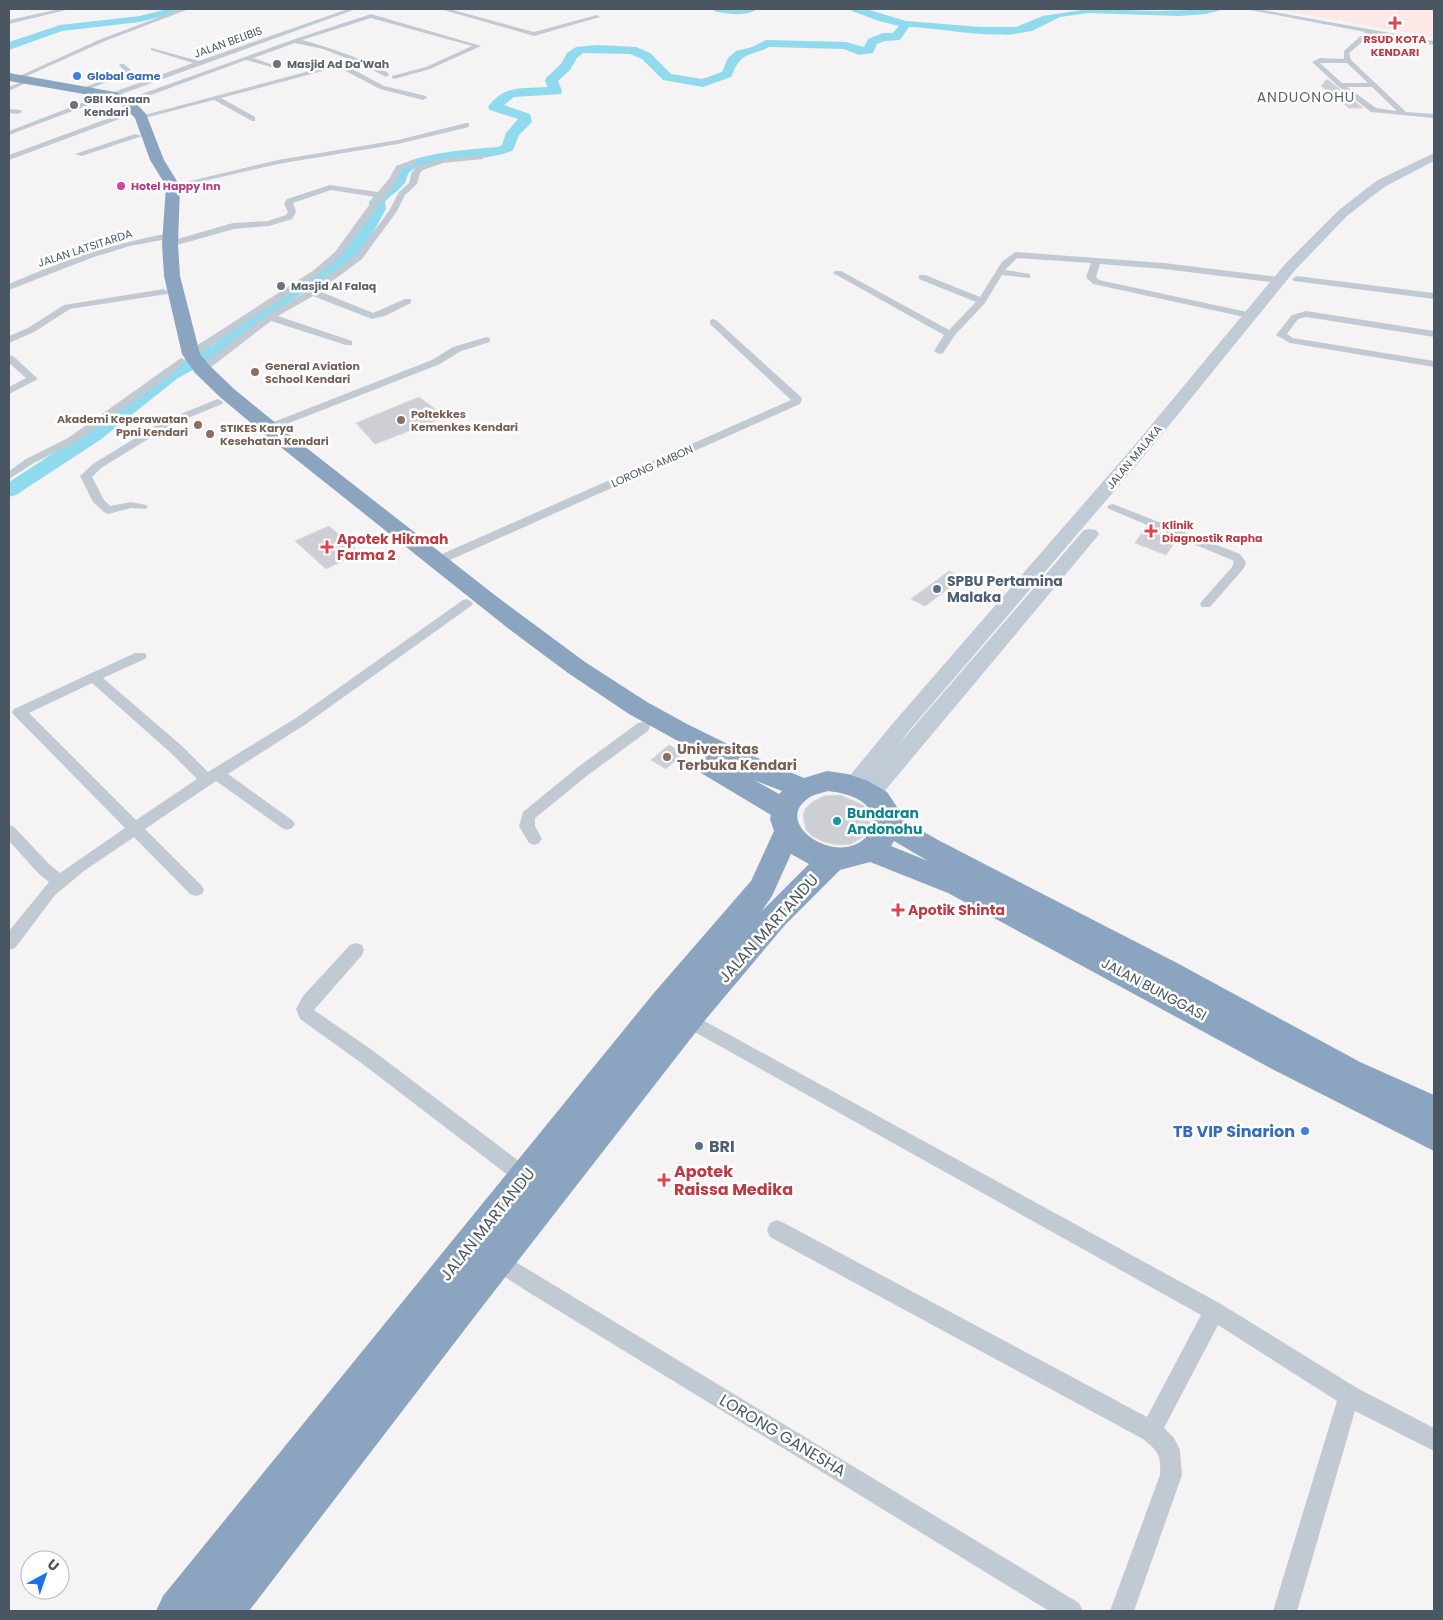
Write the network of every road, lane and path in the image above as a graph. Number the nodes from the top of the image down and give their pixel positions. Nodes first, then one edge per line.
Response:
1 (67, 9) edge
2 (186, 9) edge
3 (353, 9) edge
4 (443, 9) edge
5 (1248, 9) edge
6 (1264, 9) edge
7 (597, 18) dead end
8 (9, 22) edge
9 (1335, 23) junction
10 (1368, 34) junction
11 (295, 40) junction
12 (1434, 42) edge
13 (154, 49) dead end
14 (246, 58) junction
15 (358, 60) junction
16 (1349, 62) junction
17 (198, 63) junction
18 (122, 65) dead end
19 (339, 65) junction
20 (277, 68) dead end
21 (386, 76) junction
22 (394, 77) junction
23 (420, 78) dead end
24 (368, 80) junction
25 (14, 82) edge
26 (1340, 85) junction
27 (1375, 85) junction
28 (62, 88) junction
29 (85, 89) junction
30 (107, 97) junction
31 (216, 98) junction
32 (423, 98) dead end
33 (9, 111) edge
34 (132, 111) junction
35 (18, 112) dead end
36 (1404, 114) junction
37 (1434, 116) edge
38 (252, 119) dead end
39 (466, 125) dead end
40 (9, 132) edge
41 (138, 136) junction
42 (79, 154) dead end
43 (480, 157) dead end
44 (1434, 157) edge
45 (9, 158) edge
46 (413, 162) dead end
47 (1434, 165) edge
48 (173, 186) junction
49 (380, 194) junction
50 (166, 239) junction
51 (1096, 261) junction
52 (1000, 272) junction
53 (838, 273) dead end
54 (1028, 276) dead end
55 (922, 277) dead end
56 (1279, 280) junction
57 (1300, 280) junction
58 (9, 286) edge
59 (164, 292) junction
60 (312, 292) junction
61 (1434, 296) edge
62 (408, 301) dead end
63 (982, 301) junction
64 (1249, 315) junction
65 (270, 318) junction
66 (713, 322) dead end
67 (950, 334) junction
68 (1434, 334) edge
69 (9, 340) edge
70 (486, 340) dead end
71 (1237, 340) junction
72 (349, 343) dead end
73 (939, 350) dead end
74 (188, 357) junction
75 (9, 358) edge
76 (1434, 364) edge
77 (1209, 388) dead end
78 (9, 391) edge
79 (218, 402) junction
80 (270, 427) junction
81 (308, 466) junction
82 (14, 467) edge
83 (9, 476) edge
84 (1125, 492) dead end
85 (142, 507) dead end
86 (1113, 507) junction
87 (437, 561) junction
88 (467, 604) junction
89 (1206, 604) dead end
90 (140, 656) dead end
91 (554, 659) junction
92 (93, 677) junction
93 (14, 714) edge
94 (644, 727) junction
95 (212, 777) junction
96 (801, 788) junction
97 (863, 789) junction
98 (786, 821) junction
99 (886, 823) junction
100 (286, 824) dead end
101 (134, 828) junction
102 (9, 831) edge
103 (534, 839) dead end
104 (870, 850) junction
105 (833, 859) junction
106 (59, 881) junction
107 (196, 890) dead end
108 (9, 943) edge
109 (356, 950) dead end
110 (688, 1020) junction
111 (1434, 1111) edge
112 (1434, 1135) edge
113 (525, 1177) junction
114 (777, 1230) dead end
115 (496, 1260) junction
116 (1214, 1310) junction
117 (1349, 1396) junction
118 (1151, 1431) junction
119 (1434, 1440) edge
120 (266, 1528) junction
121 (1046, 1604) edge
122 (178, 1611) edge
123 (222, 1611) edge
124 (1071, 1611) edge
125 (1122, 1611) edge
126 (1284, 1611) edge

1 - 8 street
2 - 25 street
3 - 17 street, JALAN BELIBIS
4 - 7 street
5 - 9 street
6 - 9 street
9 - 10 street
9 - 12 street
10 - 12 street
10 - 16 street
11 - 14 street
11 - 15 street
11 - 22 street
13 - 17 street
14 - 20 street
14 - 34 street
15 - 19 street
15 - 21 street
16 - 26 street
16 - 27 street
17 - 30 street, JALAN BELIBIS
18 - 29 street
19 - 24 street
19 - 31 street
21 - 22 street
21 - 24 street
22 - 23 street
24 - 32 street
25 - 28 highway
26 - 27 street
26 - 36 street
27 - 36 street
28 - 29 highway
28 - 30 highway
29 - 30 highway
30 - 34 highway
30 - 40 street, JALAN BELIBIS
31 - 34 street
31 - 38 street
33 - 35 street
34 - 41 highway
34 - 45 street
34 - 48 highway
36 - 37 street
39 - 48 street
41 - 42 street
41 - 50 highway
43 - 60 street
44 - 56 street, JALAN MALAKA
46 - 49 street
47 - 57 street, JALAN MALAKA
48 - 50 highway
49 - 50 street, JALAN LATSITARDA
49 - 74 street
50 - 58 street, JALAN LATSITARDA
50 - 59 highway
50 - 74 highway
51 - 52 street
51 - 56 street
51 - 64 street
52 - 54 street
52 - 63 street
53 - 67 street
55 - 63 street
56 - 64 street, JALAN MALAKA
57 - 61 street
57 - 71 street, JALAN MALAKA
59 - 69 street
59 - 74 highway
60 - 62 street
60 - 65 street
63 - 67 street
64 - 71 street, JALAN MALAKA
65 - 72 street
65 - 74 street
66 - 87 street, LORONG AMBON
67 - 73 street
68 - 76 street
70 - 80 street
71 - 77 street, JALAN MALAKA
71 - 97 street, JALAN MALAKA
74 - 79 highway
74 - 80 highway
74 - 82 street
75 - 78 street
79 - 81 highway
79 - 85 street
80 - 81 highway
81 - 87 highway
81 - 88 highway
82 - 83 street
84 - 86 street, JALAN MALAKA
86 - 89 street
86 - 97 street, JALAN MALAKA
87 - 91 highway
88 - 91 highway
88 - 95 street
90 - 92 street
91 - 94 highway
91 - 96 highway
92 - 93 street
92 - 95 street
93 - 101 street
94 - 98 highway
94 - 103 street
95 - 100 street
95 - 101 street
96 - 97 highway
96 - 98 highway
97 - 99 highway
98 - 105 highway
98 - 113 highway, JALAN MARTANDU
99 - 104 highway
99 - 111 highway, JALAN BUNGGASI
101 - 106 street
101 - 107 street
102 - 106 street
104 - 105 highway
104 - 112 highway, JALAN BUNGGASI
105 - 110 highway, JALAN MARTANDU
106 - 108 street
109 - 113 street
110 - 115 highway, JALAN MARTANDU
110 - 116 street
113 - 120 highway, JALAN MARTANDU
114 - 118 street
115 - 120 highway, JALAN MARTANDU
115 - 121 street, LORONG GANESHA
116 - 117 street
116 - 118 street
117 - 119 street
117 - 126 street
118 - 125 street
120 - 122 highway, JALAN MARTANDU
120 - 123 highway, JALAN MARTANDU
121 - 124 street, LORONG GANESHA

